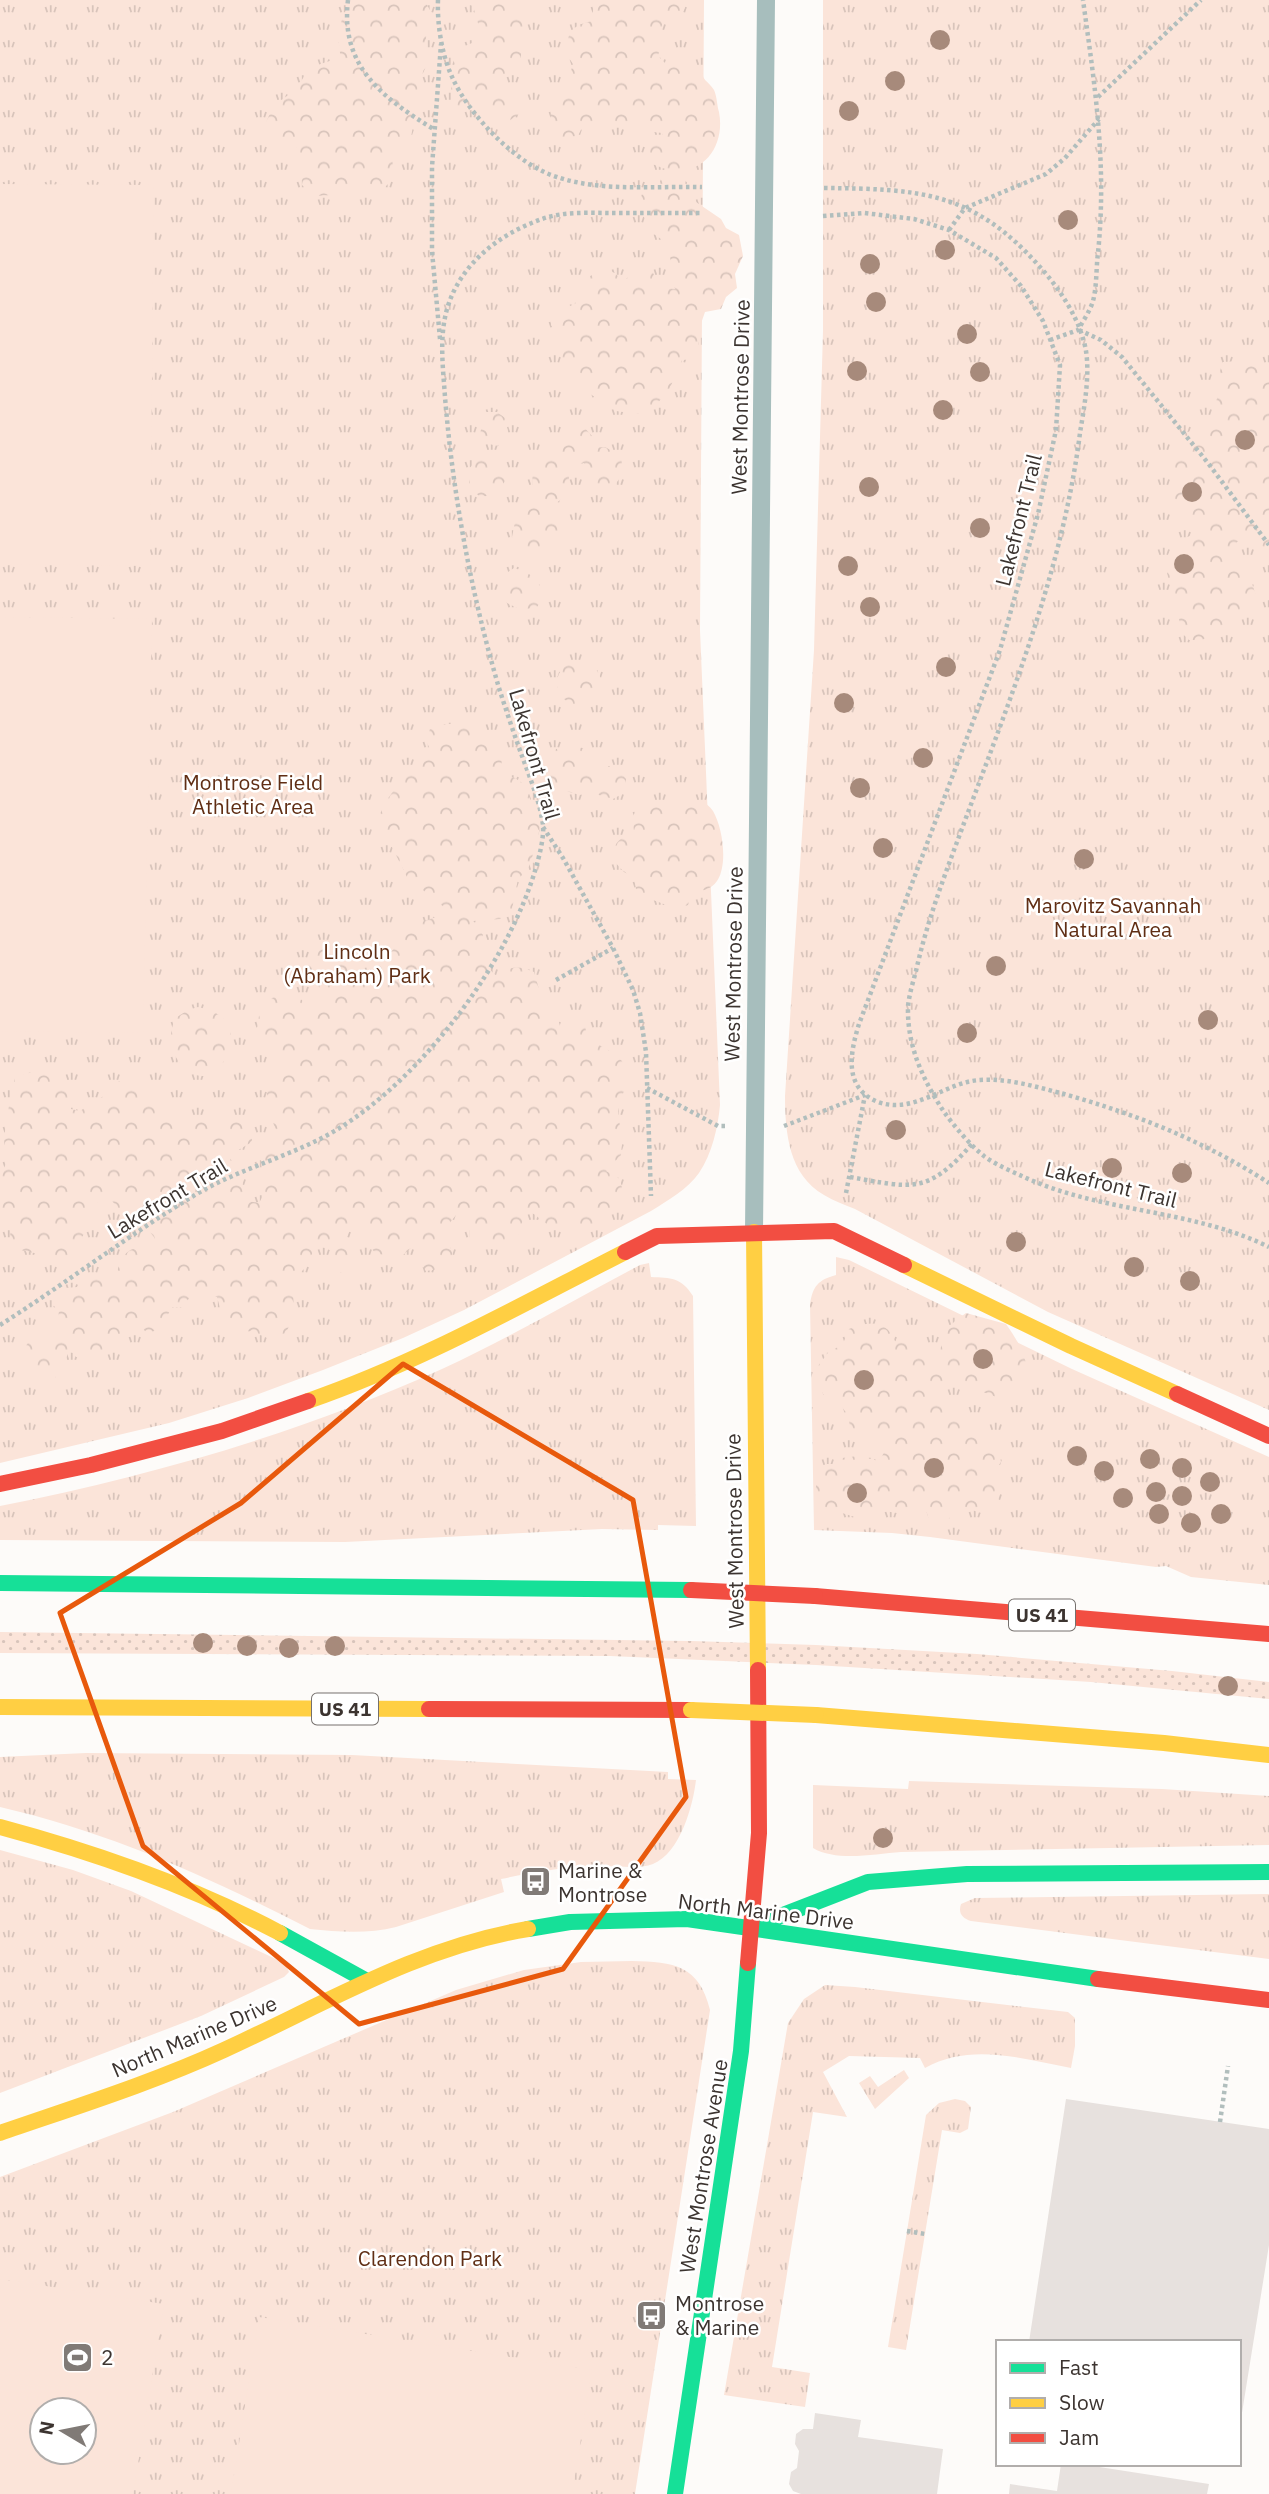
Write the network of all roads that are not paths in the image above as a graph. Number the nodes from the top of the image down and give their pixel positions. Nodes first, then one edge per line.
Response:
1 (766, 0) edge
2 (754, 1232) junction
3 (1269, 1436) edge
4 (0, 1484) edge
5 (0, 1583) edge
6 (1269, 1634) edge
7 (0, 1707) edge
8 (1269, 1755) edge
9 (0, 1827) edge
10 (1269, 1872) edge
11 (752, 1927) junction
12 (367, 1981) junction
13 (1269, 2000) edge
14 (0, 2133) edge
15 (675, 2494) edge

1 - 2 lane, West Montrose Drive
2 - 3 main road
2 - 4 main road
2 - 11 main road, West Montrose Drive
5 - 6 main road, US 41, bridge
7 - 8 main road, US 41, bridge
9 - 12 main road
10 - 11 main road
11 - 12 main road, North Marine Drive
11 - 13 main road, North Marine Drive
11 - 15 main road, West Montrose Avenue
12 - 14 main road, North Marine Drive

